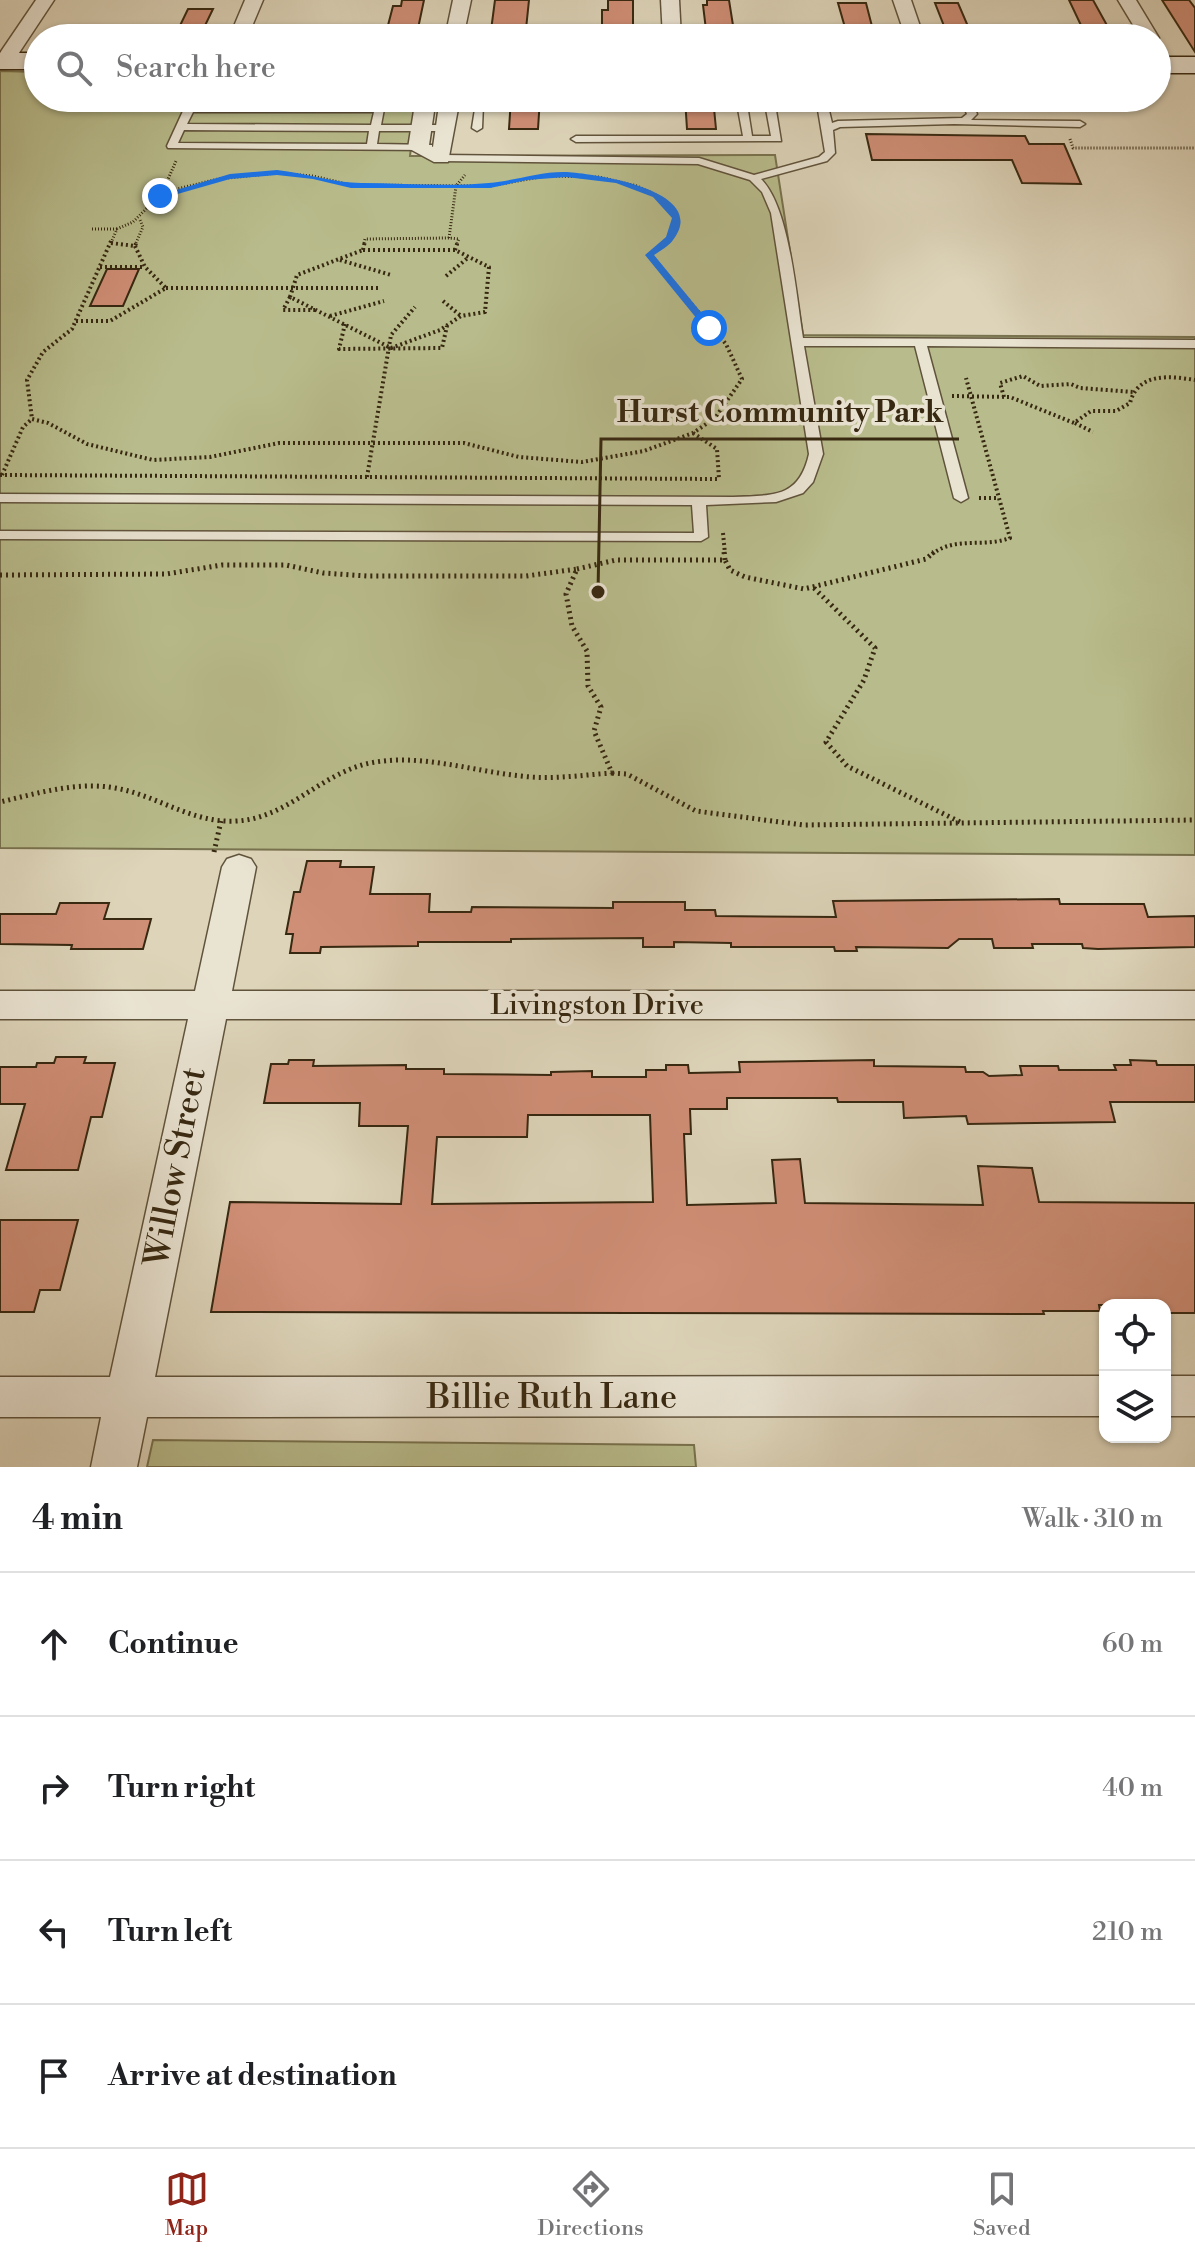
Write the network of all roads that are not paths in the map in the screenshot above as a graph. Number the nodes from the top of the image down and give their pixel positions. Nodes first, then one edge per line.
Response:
1 (45, 0) edge
2 (254, 0) edge
3 (462, 0) edge
4 (670, 0) edge
5 (902, 0) edge
6 (1127, 0) edge
7 (28, 24) edge
8 (244, 24) edge
9 (457, 24) edge
10 (671, 24) edge
11 (910, 24) edge
12 (1142, 24) edge
13 (24, 30) edge
14 (2, 61) edge
15 (24, 61) edge
16 (1171, 62) edge
17 (1195, 65) edge
18 (188, 112) edge
19 (378, 112) edge
20 (424, 112) edge
21 (448, 112) edge
22 (479, 112) edge
23 (744, 112) edge
24 (772, 112) edge
25 (824, 112) edge
26 (971, 112) edge
27 (949, 123) junction
28 (1080, 124) dead end
29 (181, 127) junction
30 (375, 128) junction
31 (477, 128) dead end
32 (828, 129) junction
33 (420, 138) junction
34 (576, 139) dead end
35 (748, 139) junction
36 (443, 144) junction
37 (371, 147) junction
38 (754, 178) junction
39 (796, 342) junction
40 (920, 343) junction
41 (1195, 344) edge
42 (0, 498) edge
43 (961, 498) dead end
44 (699, 500) junction
45 (0, 535) edge
46 (239, 867) dead end
47 (0, 1005) edge
48 (209, 1005) junction
49 (1195, 1005) edge
50 (1099, 1396) edge
51 (1171, 1396) edge
52 (1195, 1396) edge
53 (0, 1397) edge
54 (130, 1397) junction
55 (114, 1467) edge

1 - 7 street
2 - 8 street
3 - 9 street
4 - 10 street
5 - 11 street
6 - 12 street
13 - 14 street
14 - 15 main road
16 - 17 main road
18 - 29 lane
19 - 30 lane
20 - 33 street
21 - 36 street
22 - 31 lane
23 - 35 lane
24 - 35 lane
25 - 32 lane
26 - 27 lane
27 - 28 lane
27 - 32 lane
29 - 30 lane
29 - 37 lane
30 - 33 lane
30 - 37 lane
32 - 38 lane
33 - 36 street
33 - 36 lane
33 - 37 lane
34 - 35 lane
36 - 38 lane
38 - 39 lane
39 - 40 lane
39 - 44 lane
40 - 41 lane
40 - 43 lane
42 - 44 lane
44 - 45 lane
46 - 48 street, Willow Street
47 - 48 street, Livingston Drive
48 - 49 street, Livingston Drive
48 - 54 street, Willow Street
50 - 54 street, Billie Ruth Lane
51 - 52 street
53 - 54 street, Billie Ruth Lane
54 - 55 street, Willow Street

